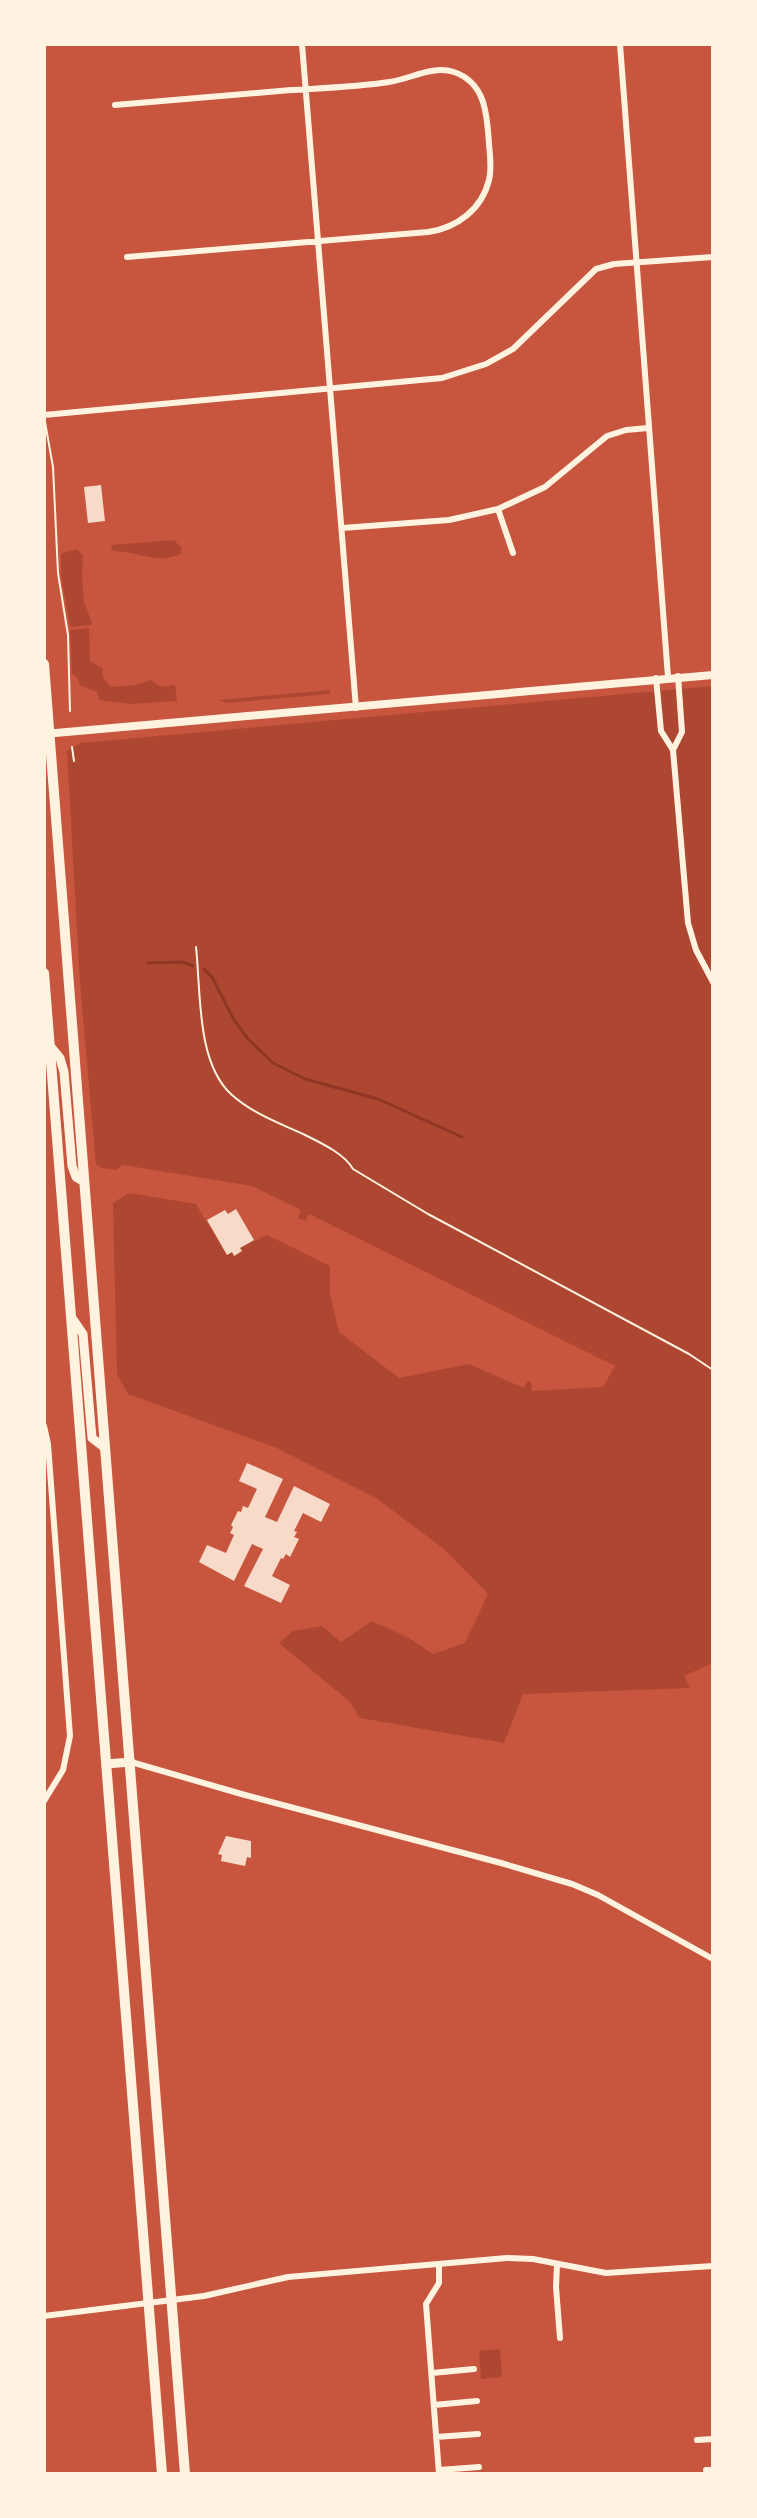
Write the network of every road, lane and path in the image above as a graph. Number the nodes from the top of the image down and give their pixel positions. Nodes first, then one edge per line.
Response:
1 (302, 44) edge
2 (620, 44) edge
3 (306, 89) junction
4 (115, 105) dead end
5 (318, 241) junction
6 (127, 257) dead end
7 (713, 257) edge
8 (636, 262) junction
9 (44, 344) edge
10 (44, 363) edge
11 (330, 390) junction
12 (44, 415) edge
13 (648, 428) junction
14 (498, 509) junction
15 (342, 528) junction
16 (513, 553) dead end
17 (44, 664) edge
18 (713, 675) edge
19 (673, 677) junction
20 (656, 678) junction
21 (356, 708) junction
22 (70, 711) dead end
23 (46, 734) edge
24 (72, 747) dead end
25 (673, 750) junction
26 (74, 761) dead end
27 (196, 947) dead end
28 (44, 973) edge
29 (713, 982) edge
30 (51, 1047) junction
31 (49, 1084) edge
32 (83, 1181) junction
33 (72, 1318) junction
34 (713, 1370) edge
35 (44, 1426) edge
36 (105, 1448) junction
37 (131, 1762) junction
38 (106, 1764) junction
39 (44, 1801) edge
40 (713, 1959) edge
41 (439, 2264) junction
42 (557, 2264) junction
43 (713, 2266) edge
44 (170, 2300) junction
45 (148, 2303) junction
46 (44, 2316) edge
47 (560, 2338) dead end
48 (474, 2369) dead end
49 (432, 2373) junction
50 (477, 2401) dead end
51 (434, 2405) junction
52 (478, 2434) dead end
53 (436, 2437) junction
54 (713, 2439) edge
55 (697, 2440) dead end
56 (479, 2467) dead end
57 (439, 2472) edge
58 (162, 2474) edge
59 (185, 2474) edge

1 - 3 street
2 - 8 street
3 - 4 street
3 - 5 street
3 - 5 street
5 - 6 street
5 - 11 street
7 - 8 street
8 - 11 street
8 - 13 street
9 - 10 path
11 - 12 street
11 - 15 street
12 - 22 path
13 - 14 street
13 - 19 street
14 - 15 street
14 - 16 street
15 - 21 street
17 - 23 highway
18 - 19 main road
19 - 20 main road
19 - 25 street
20 - 21 main road
20 - 25 street
21 - 23 main road
23 - 32 highway
24 - 26 path
25 - 29 street
27 - 34 path
28 - 30 highway
30 - 31 highway
30 - 32 main road
31 - 33 highway
32 - 36 highway
33 - 36 main road
33 - 38 highway
35 - 39 street
36 - 37 highway
37 - 38 main road
37 - 40 street
37 - 44 highway
38 - 45 highway
41 - 42 street
41 - 44 street
41 - 49 street
42 - 43 street
42 - 47 street
44 - 45 street
44 - 59 highway
45 - 46 street
45 - 58 highway
48 - 49 street
49 - 51 street
50 - 51 street
51 - 53 street
52 - 53 street
53 - 57 street
54 - 55 street
56 - 57 street

